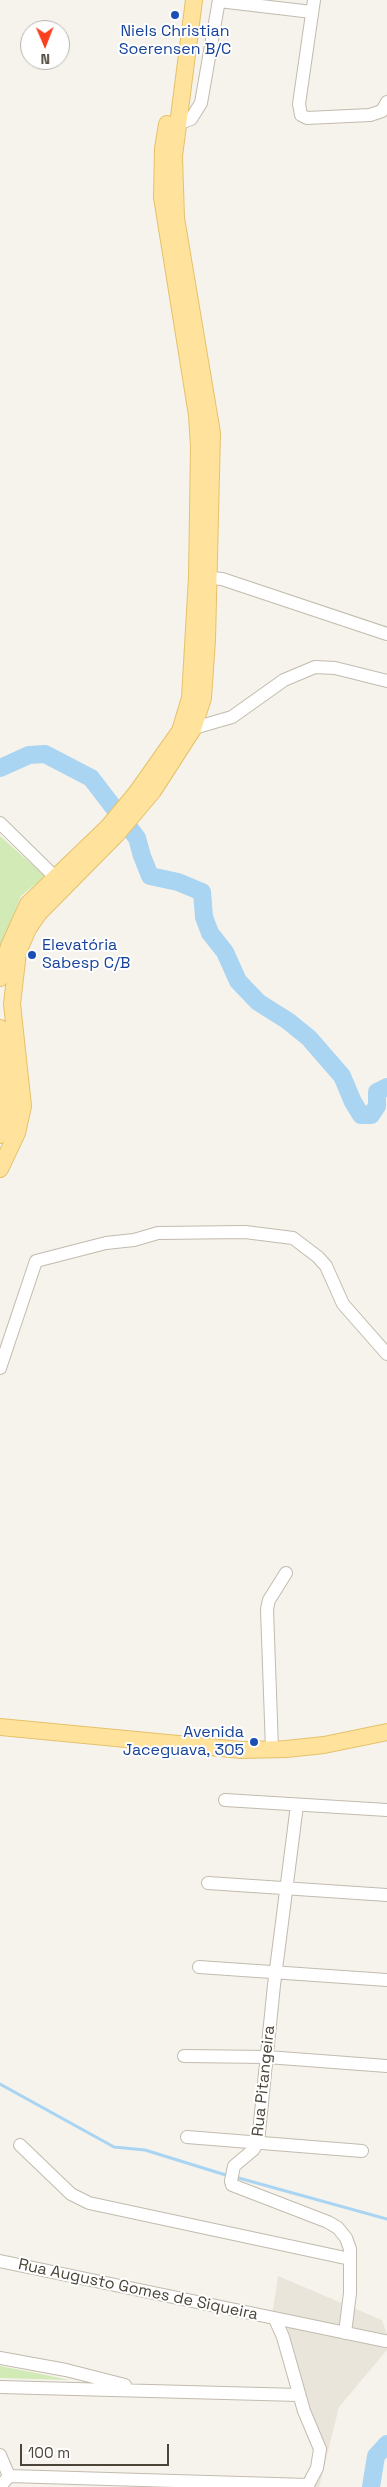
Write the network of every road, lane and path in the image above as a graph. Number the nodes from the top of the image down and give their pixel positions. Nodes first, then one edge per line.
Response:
1 (183, 0) edge
2 (194, 0) edge
3 (219, 1) edge
4 (313, 6) edge
5 (387, 102) edge
6 (177, 124) junction
7 (203, 577) junction
8 (387, 634) edge
9 (387, 681) edge
10 (187, 730) junction
11 (0, 823) edge
12 (110, 836) junction
13 (55, 877) junction
14 (39, 913) junction
15 (0, 978) edge
16 (0, 1028) edge
17 (0, 1135) edge
18 (0, 1169) edge
19 (387, 1354) edge
20 (0, 1368) edge
21 (286, 1573) dead end
22 (0, 1727) edge
23 (387, 1732) edge
24 (272, 1750) junction
25 (225, 1800) dead end
26 (297, 1806) junction
27 (387, 1810) edge
28 (208, 1884) dead end
29 (287, 1888) junction
30 (387, 1895) edge
31 (199, 1967) dead end
32 (275, 1973) junction
33 (387, 1980) edge
34 (184, 2056) dead end
35 (267, 2057) junction
36 (387, 2066) edge
37 (187, 2137) dead end
38 (258, 2142) junction
39 (20, 2145) dead end
40 (362, 2151) dead end
41 (350, 2259) junction
42 (0, 2261) edge
43 (276, 2319) junction
44 (345, 2333) junction
45 (385, 2341) dead end
46 (0, 2358) edge
47 (0, 2387) edge
48 (146, 2390) junction
49 (299, 2395) junction
50 (0, 2455) edge
51 (9, 2476) junction
52 (308, 2486) edge
53 (0, 2487) edge

1 - 7 main road
2 - 6 main road
3 - 4 street
3 - 6 street
4 - 5 street
6 - 7 main road
7 - 8 street
7 - 10 main road
9 - 10 street
10 - 12 main road
11 - 13 street
12 - 13 main road
12 - 14 main road
13 - 14 main road
13 - 15 main road
14 - 18 main road
16 - 17 main road
19 - 20 street
21 - 24 street
22 - 24 main road
23 - 24 main road
25 - 26 street
26 - 27 street
26 - 29 street, Rua Pitangeira
28 - 29 street
29 - 30 street
29 - 32 street, Rua Pitangeira
31 - 32 street
32 - 33 street
32 - 35 street, Rua Pitangeira
34 - 35 street
35 - 36 street
35 - 38 street, Rua Pitangeira
37 - 38 street
38 - 40 street
38 - 41 street, Rua Pitangeira
39 - 41 street
41 - 44 street, Rua Pitangeira
42 - 43 street, Rua Augusto Gomes de Siqueira
43 - 44 street, Rua Augusto Gomes de Siqueira
43 - 49 street, Rua Augusto Gomes de Siqueira
44 - 45 street, Rua Augusto Gomes de Siqueira
46 - 48 street
47 - 48 street
48 - 49 street
49 - 52 street, Rua Augusto Gomes de Siqueira
50 - 51 street
51 - 52 street
51 - 53 street

